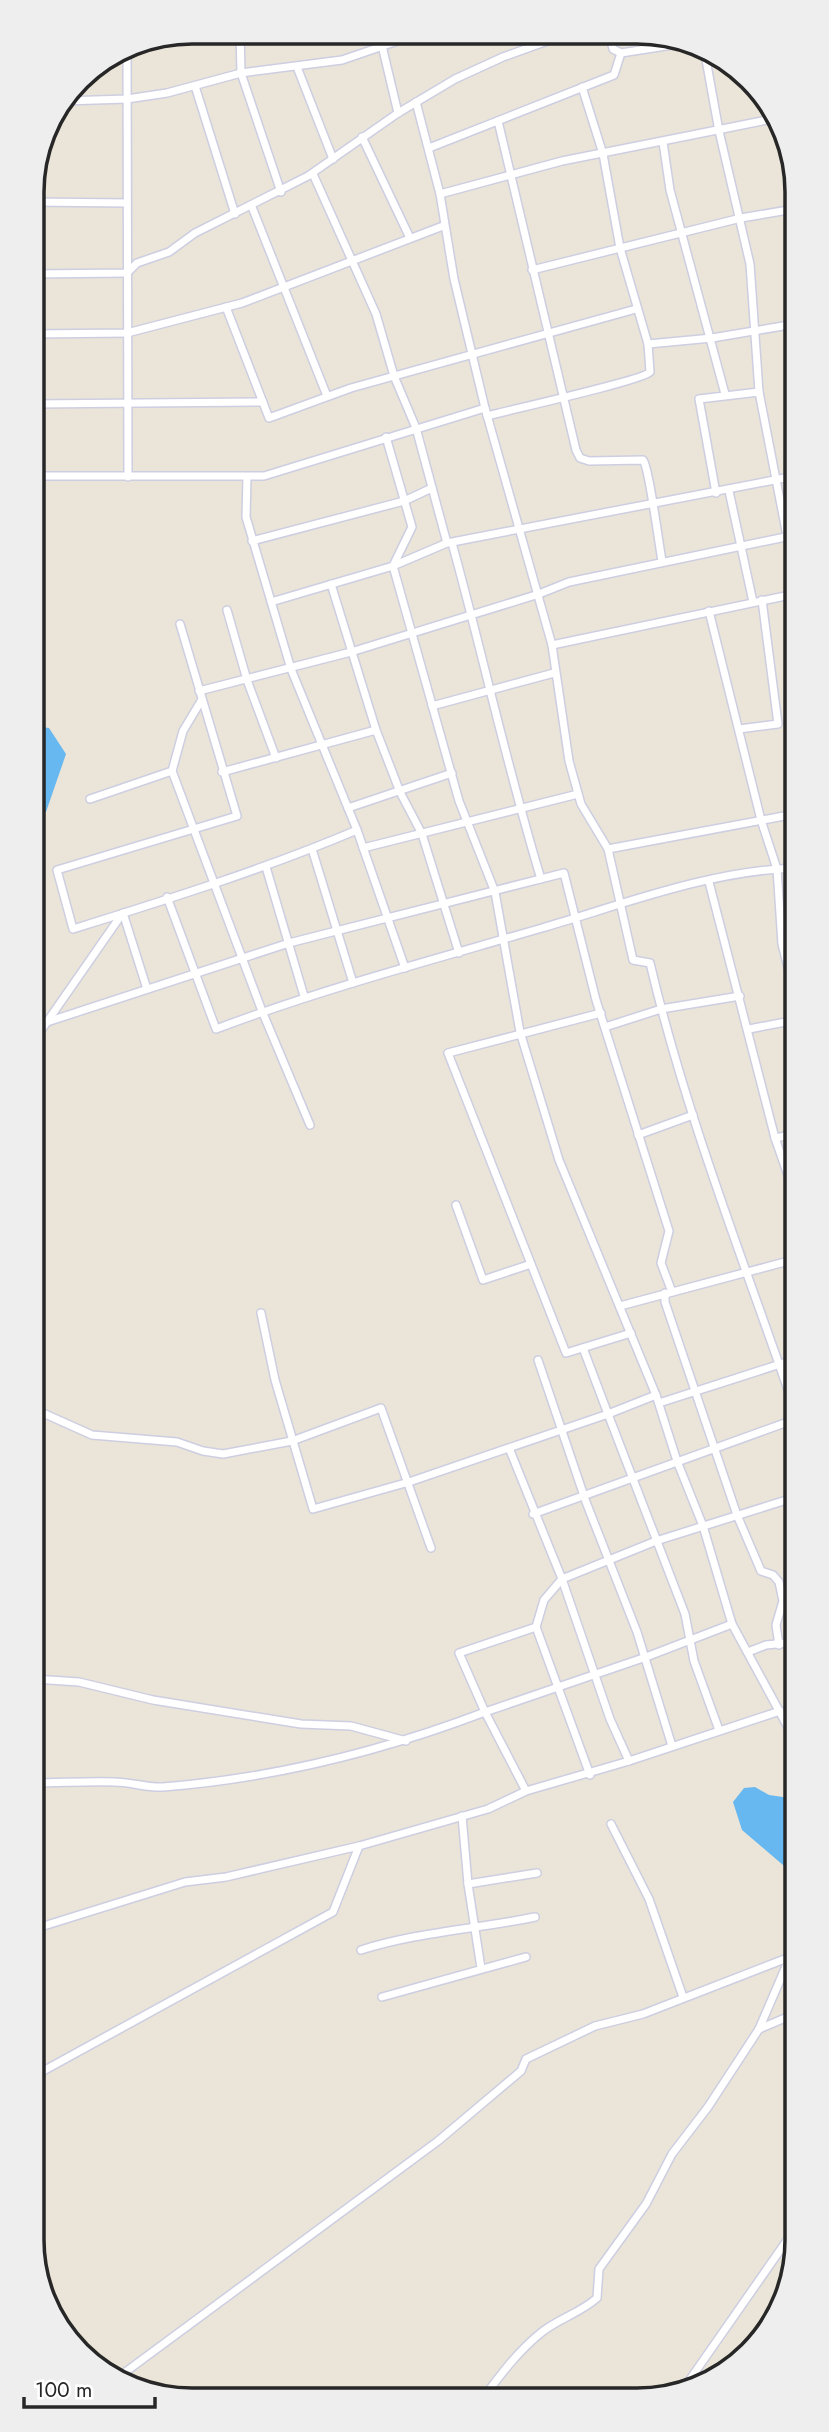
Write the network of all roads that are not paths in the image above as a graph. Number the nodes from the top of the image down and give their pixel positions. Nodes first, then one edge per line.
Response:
1 (240, 44) edge
2 (381, 44) edge
3 (390, 44) edge
4 (541, 44) edge
5 (612, 44) edge
6 (381, 47) junction
7 (664, 47) edge
8 (621, 54) junction
9 (127, 59) edge
10 (706, 61) edge
11 (296, 67) junction
12 (241, 73) junction
13 (195, 86) junction
14 (582, 87) junction
15 (127, 99) junction
16 (76, 100) edge
17 (416, 102) junction
18 (398, 113) junction
19 (766, 120) edge
20 (498, 121) junction
21 (719, 131) junction
22 (362, 137) junction
23 (663, 142) junction
24 (429, 148) junction
25 (603, 154) junction
26 (333, 159) junction
27 (313, 174) junction
28 (510, 176) junction
29 (281, 192) junction
30 (440, 194) junction
31 (44, 202) edge
32 (127, 203) junction
33 (252, 207) junction
34 (785, 211) edge
35 (235, 214) junction
36 (741, 218) junction
37 (443, 226) junction
38 (682, 233) junction
39 (410, 238) junction
40 (620, 248) junction
41 (352, 259) junction
42 (532, 270) junction
43 (127, 273) junction
44 (44, 274) edge
45 (281, 287) junction
46 (226, 307) junction
47 (636, 309) junction
48 (785, 325) edge
49 (754, 329) junction
50 (546, 333) junction
51 (44, 334) edge
52 (127, 334) junction
53 (712, 338) junction
54 (648, 344) junction
55 (471, 353) junction
56 (394, 376) junction
57 (759, 392) junction
58 (725, 394) junction
59 (563, 395) junction
60 (327, 396) junction
61 (263, 402) junction
62 (44, 404) edge
63 (127, 405) junction
64 (486, 412) junction
65 (416, 428) junction
66 (386, 438) junction
67 (44, 476) edge
68 (128, 477) junction
69 (247, 477) junction
70 (785, 478) edge
71 (776, 480) junction
72 (432, 488) junction
73 (729, 491) junction
74 (716, 492) junction
75 (404, 501) junction
76 (651, 505) junction
77 (785, 513) edge
78 (520, 531) junction
79 (785, 536) edge
80 (252, 541) junction
81 (450, 543) junction
82 (741, 545) junction
83 (662, 561) junction
84 (393, 566) junction
85 (331, 584) junction
86 (539, 594) junction
87 (785, 596) edge
88 (762, 600) junction
89 (271, 602) junction
90 (753, 602) junction
91 (227, 610) dead end
92 (709, 611) junction
93 (472, 615) junction
94 (180, 624) dead end
95 (410, 634) junction
96 (552, 645) junction
97 (351, 652) junction
98 (291, 669) junction
99 (554, 673) junction
100 (247, 680) junction
101 (199, 691) junction
102 (492, 691) junction
103 (201, 701) junction
104 (432, 706) junction
105 (739, 729) junction
106 (376, 730) junction
107 (320, 745) junction
108 (276, 758) junction
109 (172, 771) junction
110 (222, 772) junction
111 (452, 772) junction
112 (400, 792) junction
113 (578, 794) junction
114 (90, 799) dead end
115 (348, 808) junction
116 (519, 809) junction
117 (785, 816) edge
118 (761, 821) junction
119 (468, 822) junction
120 (196, 830) junction
121 (357, 830) junction
122 (422, 834) junction
123 (363, 848) junction
124 (313, 849) junction
125 (608, 849) junction
126 (266, 867) junction
127 (777, 869) junction
128 (785, 869) edge
129 (541, 879) junction
130 (215, 881) junction
131 (709, 882) junction
132 (495, 892) junction
133 (167, 897) junction
134 (620, 904) junction
135 (445, 905) junction
136 (123, 913) junction
137 (577, 918) junction
138 (386, 920) junction
139 (337, 931) junction
140 (503, 939) junction
141 (289, 943) junction
142 (458, 953) junction
143 (785, 955) edge
144 (244, 958) junction
145 (405, 968) junction
146 (197, 973) junction
147 (352, 983) junction
148 (147, 989) junction
149 (304, 996) junction
150 (740, 996) junction
151 (661, 1009) junction
152 (262, 1012) junction
153 (601, 1013) junction
154 (47, 1022) junction
155 (785, 1022) edge
156 (44, 1025) edge
157 (605, 1027) junction
158 (748, 1029) junction
159 (520, 1032) junction
160 (693, 1115) junction
161 (310, 1125) dead end
162 (638, 1135) junction
163 (785, 1136) edge
164 (775, 1138) junction
165 (785, 1167) edge
166 (456, 1205) dead end
167 (785, 1262) edge
168 (531, 1264) junction
169 (745, 1274) junction
170 (668, 1292) junction
171 (620, 1306) junction
172 (261, 1313) dead end
173 (631, 1333) junction
174 (583, 1348) junction
175 (538, 1360) dead end
176 (785, 1362) edge
177 (779, 1364) junction
178 (785, 1381) edge
179 (695, 1392) junction
180 (657, 1399) junction
181 (44, 1413) edge
182 (608, 1414) junction
183 (785, 1423) edge
184 (564, 1430) junction
185 (292, 1441) junction
186 (716, 1446) junction
187 (509, 1448) junction
188 (677, 1461) junction
189 (631, 1478) junction
190 (409, 1482) junction
191 (584, 1495) junction
192 (785, 1500) edge
193 (533, 1514) junction
194 (737, 1515) junction
195 (703, 1526) junction
196 (656, 1541) junction
197 (431, 1548) dead end
198 (608, 1561) junction
199 (562, 1579) junction
200 (732, 1623) junction
201 (536, 1627) junction
202 (689, 1641) junction
203 (785, 1644) edge
204 (779, 1645) junction
205 (748, 1652) junction
206 (646, 1657) junction
207 (594, 1675) junction
208 (44, 1680) edge
209 (555, 1686) junction
210 (780, 1711) junction
211 (485, 1712) junction
212 (785, 1725) edge
213 (719, 1730) junction
214 (407, 1741) junction
215 (673, 1746) junction
216 (629, 1761) junction
217 (590, 1775) junction
218 (44, 1783) edge
219 (526, 1791) junction
220 (462, 1816) junction
221 (611, 1824) dead end
222 (359, 1846) junction
223 (537, 1873) dead end
224 (468, 1884) junction
225 (535, 1917) dead end
226 (44, 1925) edge
227 (474, 1929) junction
228 (362, 1950) dead end
229 (526, 1958) dead end
230 (785, 1960) edge
231 (481, 1968) junction
232 (785, 1974) edge
233 (382, 1997) dead end
234 (683, 1997) junction
235 (785, 2018) edge
236 (759, 2029) junction
237 (44, 2070) edge
238 (785, 2243) edge
239 (125, 2372) edge
240 (691, 2378) edge
241 (491, 2388) edge

1 - 12 street
2 - 6 street
3 - 6 street
4 - 17 street
5 - 8 street
6 - 11 street
6 - 18 street
7 - 8 street
8 - 14 street
9 - 15 street
10 - 21 street
11 - 12 street
11 - 26 street
12 - 13 street
12 - 29 street
13 - 15 street
13 - 35 street
14 - 20 street
14 - 25 street
15 - 16 street
15 - 32 street
17 - 18 street
17 - 24 street
18 - 22 street
19 - 21 street
20 - 24 street
20 - 28 street
21 - 23 street
21 - 36 street
22 - 26 street
22 - 39 street
23 - 25 street
23 - 38 street
24 - 30 street
25 - 28 street
25 - 40 street
26 - 27 street
27 - 29 street
27 - 41 street
28 - 30 street
28 - 42 street
29 - 33 street
30 - 37 street
31 - 32 street
32 - 43 street
33 - 35 street
33 - 45 street
34 - 36 street
35 - 43 street
36 - 38 street
36 - 49 street
37 - 39 street
37 - 55 street
38 - 40 street
38 - 53 street
39 - 41 street
40 - 42 street
40 - 47 street
41 - 45 street
41 - 56 street
42 - 50 street
43 - 44 street
43 - 52 street
45 - 46 street
45 - 60 street
46 - 52 street
46 - 61 street
47 - 50 street
47 - 54 street
48 - 49 street
49 - 53 street
49 - 57 street
50 - 55 street
50 - 59 street
51 - 52 street
52 - 63 street
53 - 54 street
53 - 58 street
54 - 59 street
55 - 56 street
55 - 64 street
56 - 60 street
56 - 65 street
57 - 58 street
57 - 71 street
58 - 74 street
59 - 64 street
59 - 76 street
60 - 61 street
61 - 63 street
62 - 63 street
63 - 68 street
64 - 65 street
64 - 78 street
65 - 66 street
65 - 72 street
66 - 69 street
66 - 75 street
67 - 68 street
68 - 69 street
69 - 80 street
70 - 71 street
71 - 73 street
71 - 77 street
72 - 75 street
72 - 81 street
73 - 74 street
73 - 82 street
74 - 76 street
75 - 80 street
75 - 84 street
76 - 78 street
76 - 83 street
78 - 81 street
78 - 86 street
79 - 82 street
80 - 89 street
81 - 84 street
81 - 93 street
82 - 83 street
82 - 90 street
83 - 86 street
84 - 85 street
84 - 95 street
85 - 89 street
85 - 97 street
86 - 93 street
86 - 96 street
87 - 88 street
88 - 90 street
88 - 105 street
89 - 98 street
90 - 92 street
91 - 100 street
92 - 96 street
92 - 105 street
93 - 95 street
93 - 102 street
94 - 101 street
95 - 97 street
95 - 104 street
96 - 99 street
97 - 98 street
97 - 106 street
98 - 100 street
98 - 107 street
99 - 102 street
99 - 113 street
100 - 101 street
100 - 108 street
101 - 103 street
102 - 104 street
102 - 116 street
103 - 109 street
103 - 110 street
104 - 111 street
105 - 118 street
106 - 107 street
106 - 112 street
107 - 108 street
107 - 115 street
108 - 110 street
109 - 114 street
109 - 120 street
110 - 120 street
111 - 112 street
111 - 119 street
112 - 115 street
112 - 122 street
113 - 116 street
113 - 125 street
115 - 121 street
116 - 119 street
116 - 129 street
117 - 118 street
118 - 125 street
118 - 127 street
119 - 122 street
119 - 132 street
120 - 130 street
120 - 136 street
121 - 123 street
121 - 124 street
122 - 123 street
122 - 135 street
123 - 138 street
124 - 126 street
124 - 139 street
125 - 134 street
126 - 130 street
126 - 141 street
127 - 128 street
127 - 131 street
127 - 143 street
129 - 132 street
129 - 137 street
130 - 133 street
130 - 144 street
131 - 134 street
131 - 150 street
132 - 135 street
132 - 140 street
133 - 136 street
133 - 146 street
134 - 137 street
134 - 151 street
135 - 138 street
135 - 142 street
136 - 148 street
136 - 154 street
137 - 140 street
137 - 153 street
138 - 139 street
138 - 145 street
139 - 141 street
139 - 147 street
140 - 142 street
140 - 159 street
141 - 144 street
141 - 149 street
142 - 145 street
144 - 146 street
144 - 152 street
145 - 147 street
146 - 148 street
146 - 152 street
147 - 149 street
148 - 154 street
149 - 152 street
150 - 151 street
150 - 158 street
151 - 157 street
151 - 160 street
152 - 161 street
153 - 157 street
153 - 159 street
154 - 156 street
155 - 158 street
157 - 162 street
158 - 164 street
159 - 168 street
159 - 171 street
160 - 162 street
160 - 169 street
162 - 170 street
163 - 164 street
164 - 165 street
166 - 168 street
167 - 169 street
168 - 174 street
169 - 170 street
169 - 177 street
170 - 171 street
170 - 179 street
171 - 173 street
172 - 185 street
173 - 174 street
173 - 180 street
174 - 182 street
175 - 184 street
176 - 177 street
177 - 178 street
177 - 179 street
179 - 180 street
179 - 186 street
180 - 182 street
180 - 188 street
181 - 185 street
182 - 184 street
182 - 189 street
183 - 186 street
184 - 187 street
184 - 191 street
185 - 190 street
185 - 190 street
186 - 188 street
186 - 194 street
187 - 190 street
187 - 193 street
188 - 189 street
188 - 195 street
189 - 191 street
189 - 196 street
190 - 197 street
191 - 193 street
191 - 198 street
192 - 194 street
193 - 199 street
194 - 195 street
194 - 204 street
195 - 196 street
195 - 200 street
196 - 198 street
196 - 202 street
198 - 199 street
198 - 206 street
199 - 201 street
199 - 207 street
200 - 202 street
200 - 205 street
201 - 209 street
201 - 211 street
202 - 206 street
202 - 213 street
203 - 204 street
204 - 205 street
205 - 210 street
206 - 207 street
206 - 215 street
207 - 209 street
207 - 216 street
208 - 214 street
209 - 211 street
209 - 217 street
210 - 212 street
210 - 213 street
211 - 214 street
211 - 219 street
213 - 215 street
214 - 218 street
215 - 216 street
216 - 217 street
217 - 219 street
219 - 220 street
220 - 222 street
220 - 224 street
221 - 234 street
222 - 226 street
222 - 237 street
223 - 224 street
224 - 227 street
225 - 227 street
227 - 228 street
227 - 231 street
229 - 231 street
230 - 234 street
231 - 233 street
232 - 236 street
234 - 239 street
235 - 236 street
236 - 241 street
238 - 240 street

